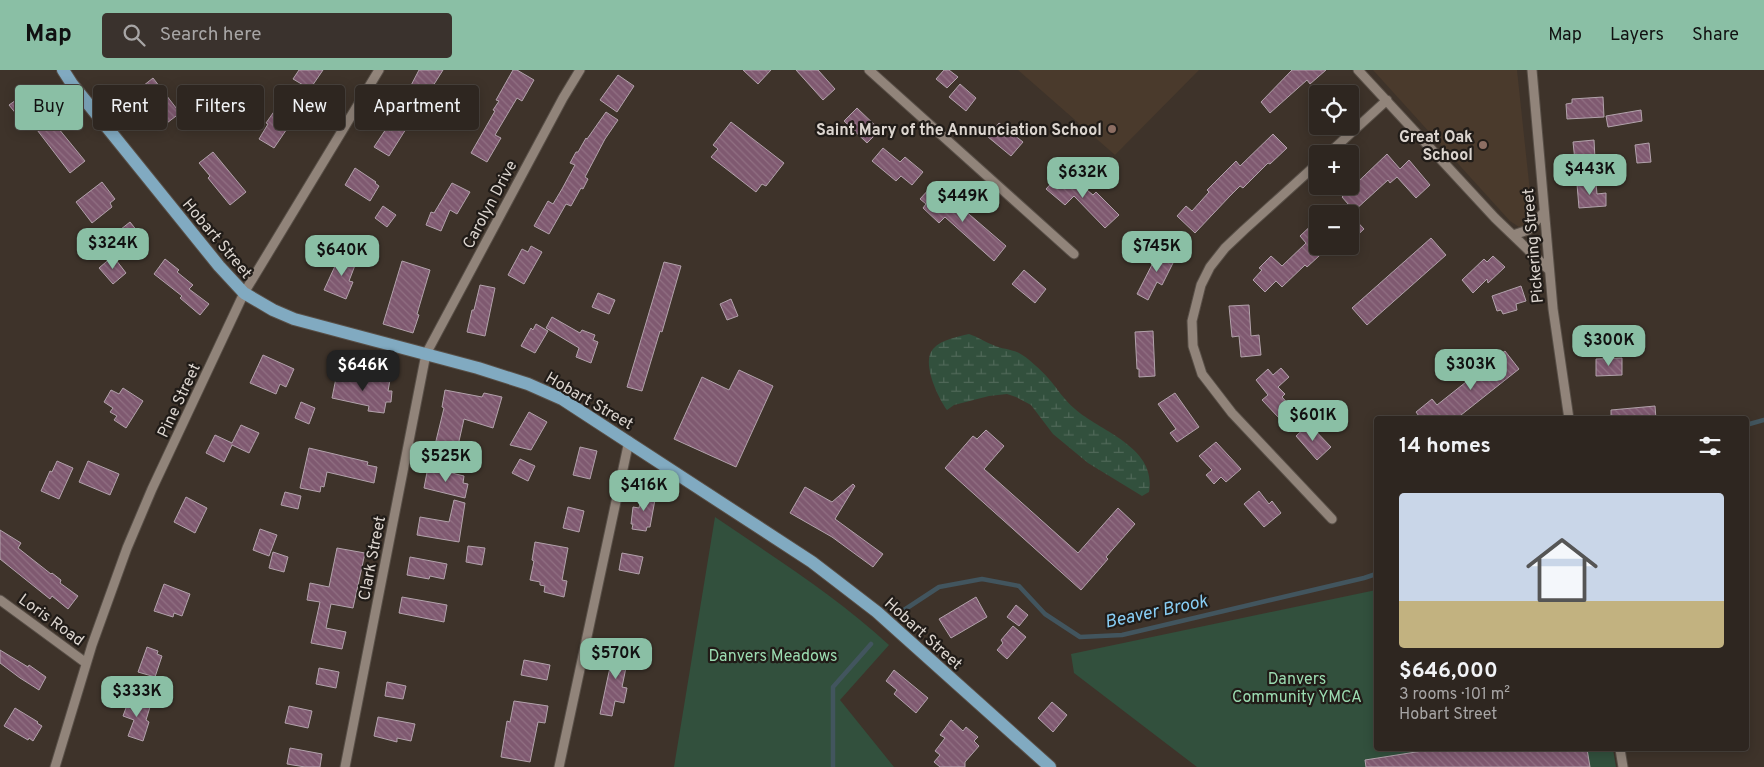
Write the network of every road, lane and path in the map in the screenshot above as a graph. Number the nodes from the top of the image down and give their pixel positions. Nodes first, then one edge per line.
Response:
1 (63, 70) edge
2 (380, 70) edge
3 (580, 70) edge
4 (869, 70) edge
5 (1358, 70) edge
6 (1532, 70) edge
7 (1386, 100) junction
8 (1338, 145) edge
9 (1309, 171) edge
10 (1544, 212) junction
11 (1513, 235) junction
12 (1074, 254) dead end
13 (1549, 270) junction
14 (244, 293) junction
15 (426, 354) junction
16 (1569, 416) edge
17 (628, 441) junction
18 (1332, 519) dead end
19 (0, 600) edge
20 (86, 663) junction
21 (1620, 751) edge
22 (55, 767) edge
23 (345, 767) edge
24 (559, 767) edge
25 (1050, 767) edge
26 (1624, 767) edge

1 - 14 main road, Hobart Street
2 - 14 street, Pine Street
3 - 15 street, Carolyn Drive
4 - 12 street
5 - 7 street
6 - 10 street, Pickering Street
7 - 8 street
7 - 11 street
9 - 18 street
10 - 11 street
10 - 13 street, Pickering Street
11 - 13 street
13 - 16 street, Pickering Street
14 - 15 main road, Hobart Street
14 - 20 street, Pine Street
15 - 17 main road, Hobart Street
15 - 23 street, Clark Street
17 - 24 street
17 - 25 main road, Hobart Street
19 - 20 street, Loris Road
20 - 22 street, Pine Street
21 - 26 street

